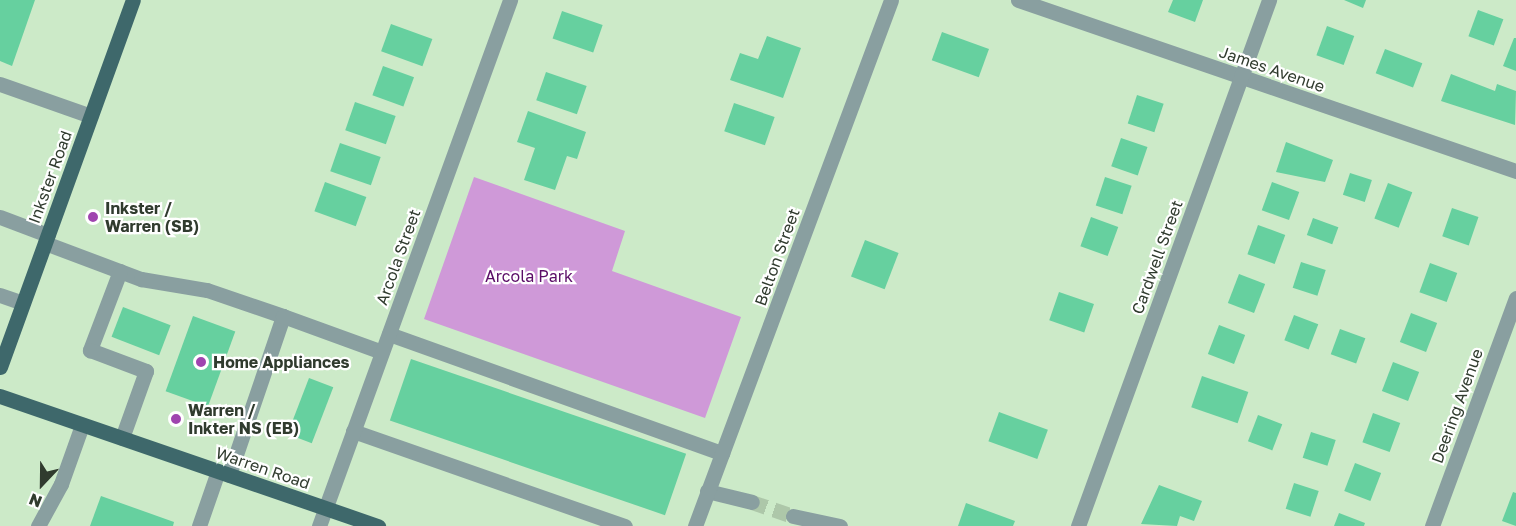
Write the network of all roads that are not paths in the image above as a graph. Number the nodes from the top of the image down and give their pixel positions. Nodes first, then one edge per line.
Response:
1 (133, 0) edge
2 (510, 0) edge
3 (891, 0) edge
4 (1018, 0) edge
5 (1269, 0) edge
6 (1240, 78) junction
7 (0, 84) edge
8 (91, 116) junction
9 (1516, 171) edge
10 (0, 217) edge
11 (47, 239) junction
12 (120, 271) junction
13 (0, 295) edge
14 (1516, 298) edge
15 (23, 303) junction
16 (283, 316) junction
17 (389, 334) junction
18 (382, 352) junction
19 (0, 367) edge
20 (0, 396) edge
21 (82, 425) junction
22 (353, 431) junction
23 (122, 438) junction
24 (722, 453) junction
25 (223, 473) junction
26 (707, 491) junction
27 (752, 502) tunnel mouth
28 (326, 508) junction
29 (793, 516) tunnel mouth
30 (38, 526) edge
31 (199, 526) edge
32 (319, 526) edge
33 (378, 526) edge
34 (625, 526) edge
35 (695, 526) edge
36 (840, 526) edge
37 (1078, 526) edge
38 (1432, 526) edge

1 - 8 main road, Inkster Road
2 - 17 street, Arcola Street
3 - 24 street, Belton Street
4 - 6 street, James Avenue
5 - 6 street, Cardwell Street
6 - 9 street, James Avenue
6 - 37 street, Cardwell Street
7 - 8 street
8 - 11 main road, Inkster Road
10 - 11 street
11 - 12 street
11 - 15 main road, Inkster Road
12 - 16 street
12 - 23 street
13 - 15 street
14 - 38 street, Deering Avenue
15 - 19 main road, Inkster Road
16 - 18 street
16 - 25 street
17 - 18 street, Arcola Street
17 - 24 street
18 - 22 street, Arcola Street
20 - 21 main road, Warren Road
21 - 23 main road, Warren Road
21 - 30 street
22 - 28 street, Arcola Street
22 - 34 street
23 - 25 main road, Warren Road
24 - 26 street, Belton Street
25 - 28 main road, Warren Road
25 - 31 street
26 - 27 street
26 - 35 street, Belton Street
28 - 32 street, Arcola Street
28 - 33 main road, Warren Road
29 - 36 street

